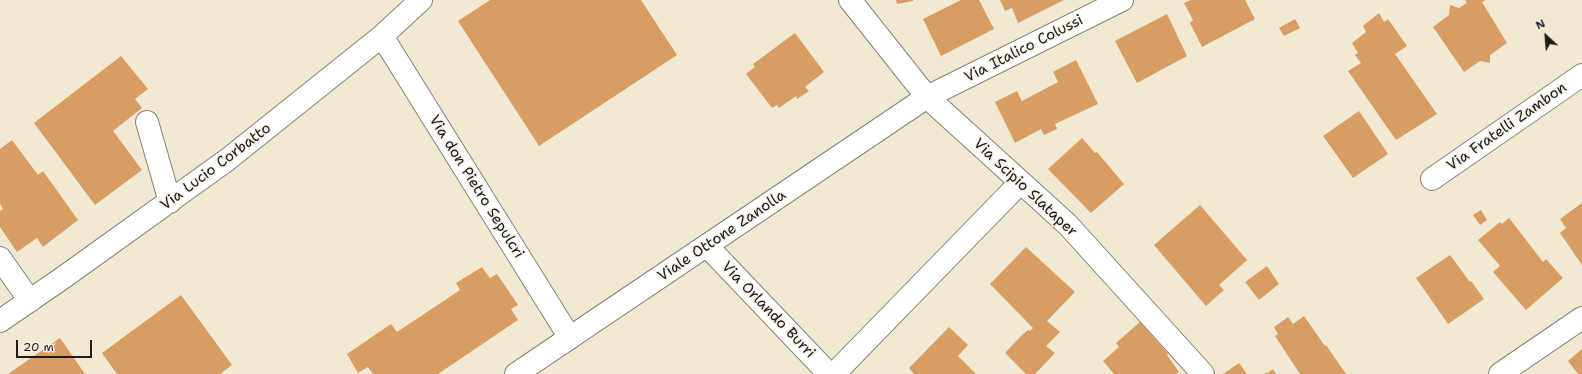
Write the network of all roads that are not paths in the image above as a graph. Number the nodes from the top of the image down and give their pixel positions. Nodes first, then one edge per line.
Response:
1 (421, 0) edge
2 (850, 0) edge
3 (1122, 0) edge
4 (382, 36) junction
5 (1582, 75) edge
6 (927, 97) junction
7 (147, 122) dead end
8 (1432, 179) dead end
9 (1020, 183) junction
10 (170, 202) junction
11 (707, 246) junction
12 (0, 258) edge
13 (30, 301) junction
14 (1582, 318) edge
15 (0, 320) edge
16 (570, 338) junction
17 (516, 374) edge
18 (829, 374) edge
19 (834, 374) edge
20 (1203, 374) edge
21 (1500, 374) edge

1 - 4 street, Via Lucio Corbatto
2 - 6 street, Via Scipio Slataper
3 - 6 street, Via Italico Colussi
4 - 10 street, Via Lucio Corbatto
4 - 16 street, Via don Pietro Sepulcri
5 - 8 street, Via Fratelli Zambon
6 - 9 street, Via Scipio Slataper
6 - 11 street, Viale Ottone Zanolla
7 - 10 street
9 - 19 street
9 - 20 street, Via Scipio Slataper
10 - 13 street, Via Lucio Corbatto
11 - 16 street, Viale Ottone Zanolla
11 - 18 street, Via Orlando Burri
12 - 13 street
13 - 15 street, Via Lucio Corbatto
14 - 21 street
16 - 17 street, Viale Ottone Zanolla

